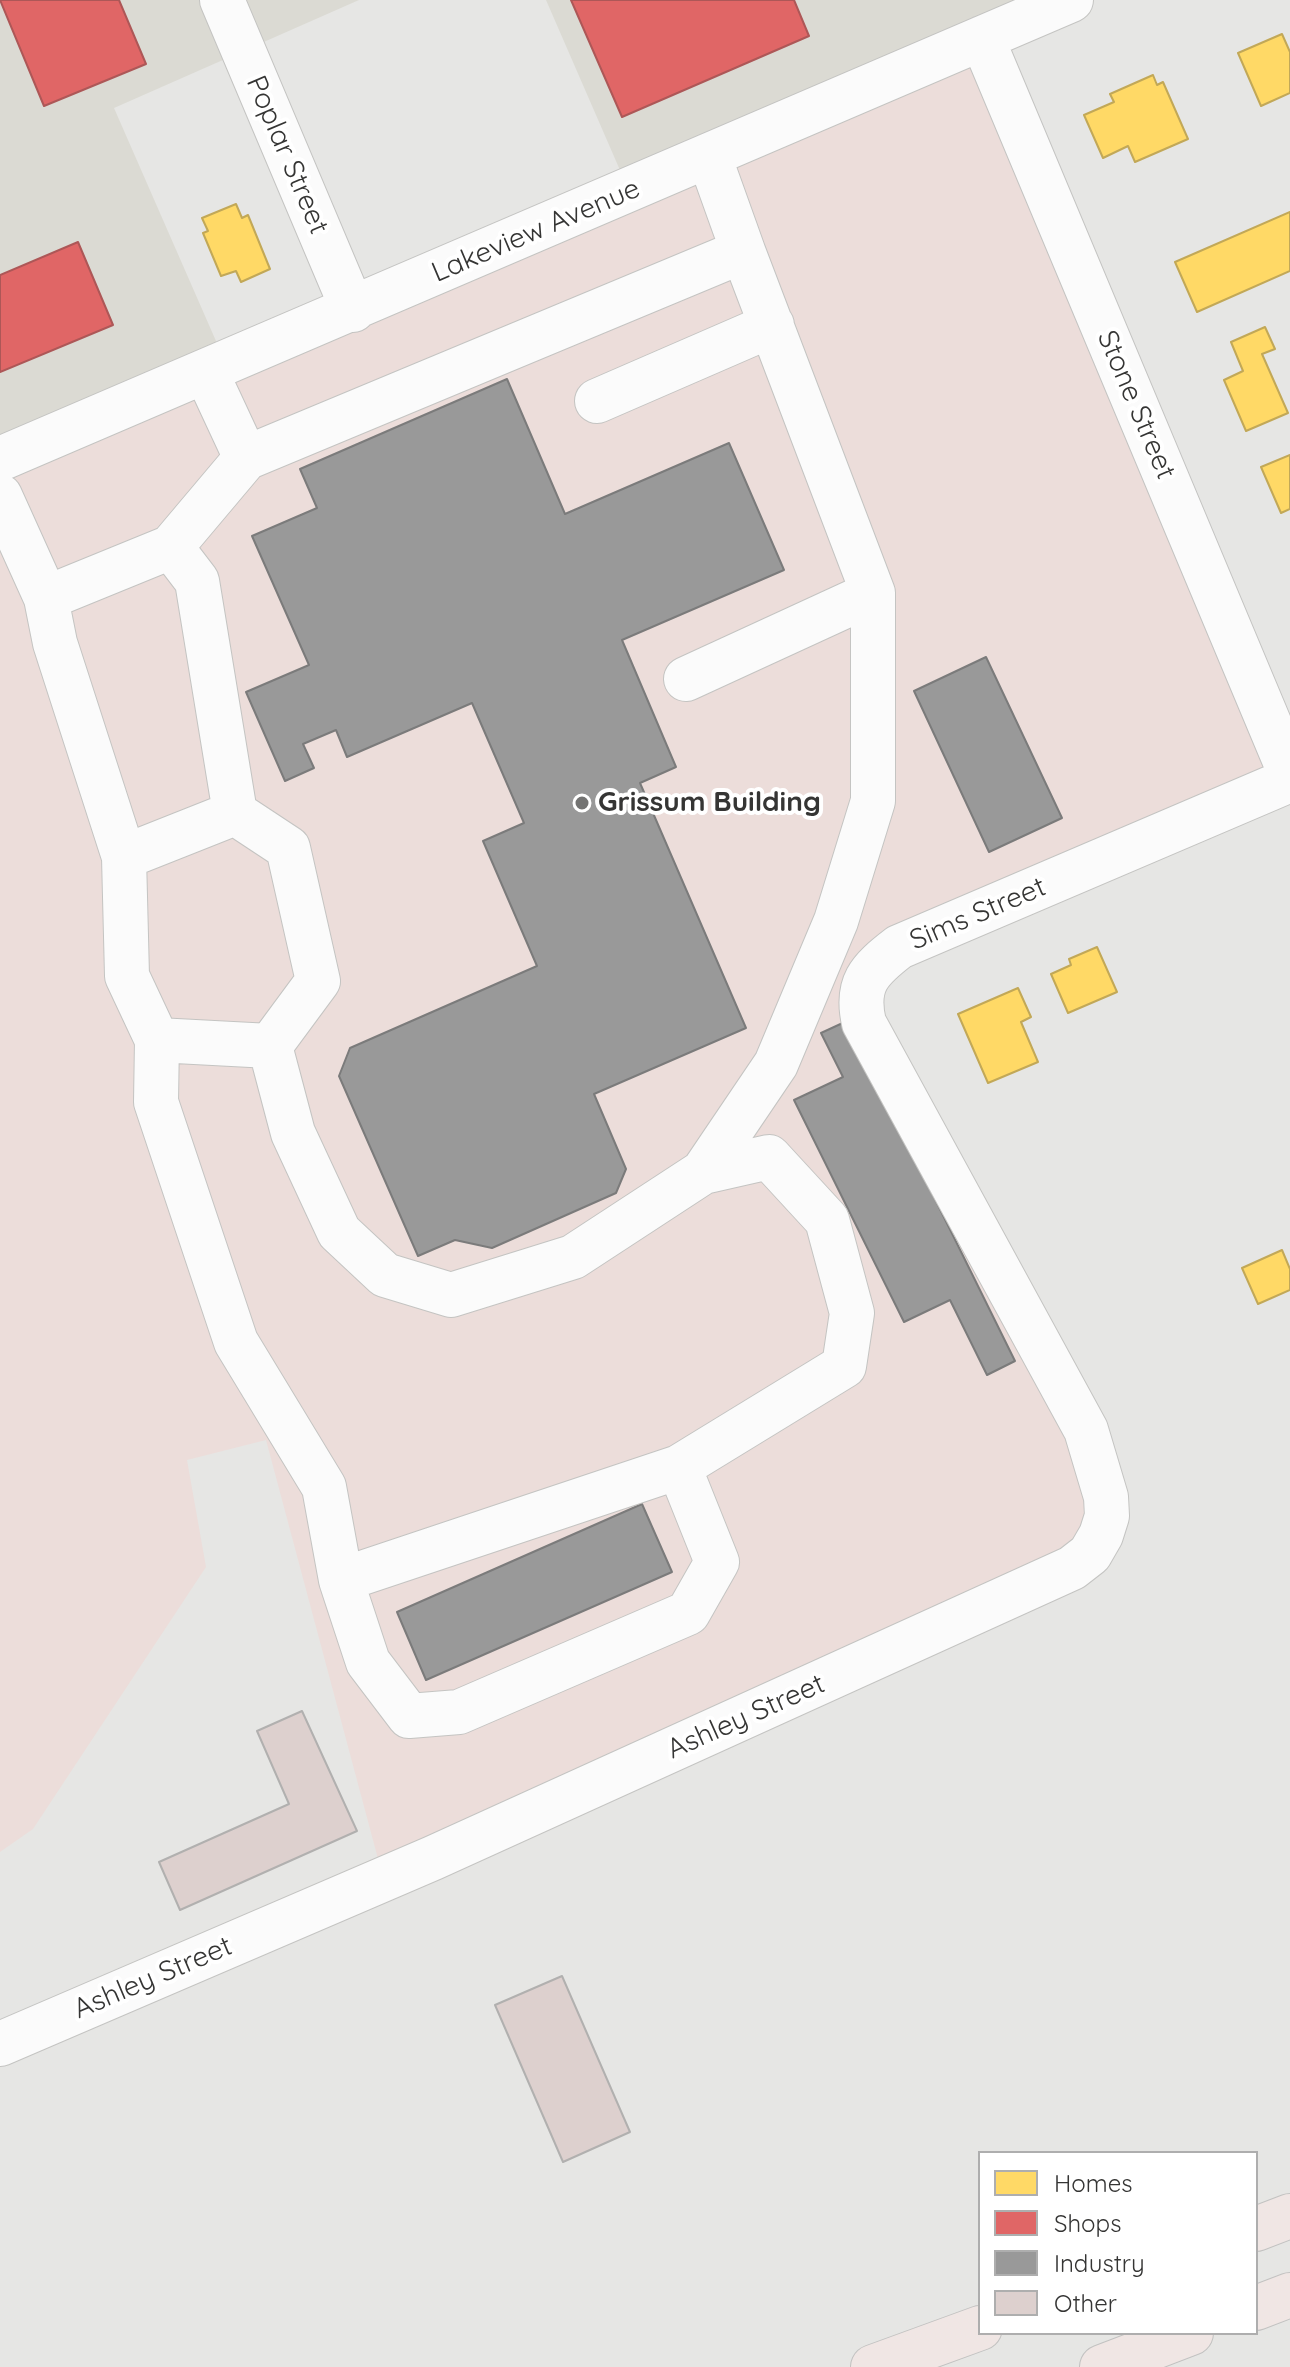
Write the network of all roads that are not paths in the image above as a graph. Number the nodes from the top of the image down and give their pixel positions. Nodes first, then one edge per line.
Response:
1 (222, 0) edge
2 (1071, 0) edge
3 (982, 38) junction
4 (709, 156) junction
5 (743, 251) junction
6 (353, 310) junction
7 (772, 325) junction
8 (206, 372) junction
9 (597, 401) dead end
10 (246, 458) junction
11 (0, 459) edge
12 (0, 496) edge
13 (171, 547) junction
14 (873, 593) junction
15 (46, 598) junction
16 (686, 679) dead end
17 (1290, 773) edge
18 (1290, 780) edge
19 (235, 813) junction
20 (124, 857) junction
21 (157, 1040) junction
22 (270, 1046) junction
23 (942, 1164) joint
24 (703, 1172) junction
25 (679, 1467) junction
26 (341, 1580) junction
27 (0, 2044) edge
28 (1290, 2216) edge
29 (1258, 2228) edge
30 (1290, 2295) edge
31 (1258, 2307) edge
32 (978, 2329) edge
33 (1186, 2335) edge
34 (873, 2367) edge
35 (1102, 2367) edge

1 - 6 street, Poplar Street
2 - 3 street, Lakeview Avenue
3 - 4 street, Lakeview Avenue
3 - 17 street, Stone Street
4 - 5 street
4 - 6 street, Lakeview Avenue
5 - 7 street
5 - 10 street
6 - 8 street, Lakeview Avenue
7 - 9 street
7 - 14 street
8 - 10 street
8 - 11 street, Lakeview Avenue
10 - 13 street
12 - 15 street
13 - 15 street
13 - 19 street
14 - 16 street
14 - 24 street
15 - 20 street
18 - 23 street, Sims Street
19 - 20 street
19 - 22 street
20 - 21 street
21 - 22 street
21 - 26 street
22 - 24 street
23 - 27 street, Ashley Street
24 - 25 street
25 - 26 street
25 - 26 street
28 - 29 highway
30 - 31 highway
32 - 34 highway
33 - 35 highway

